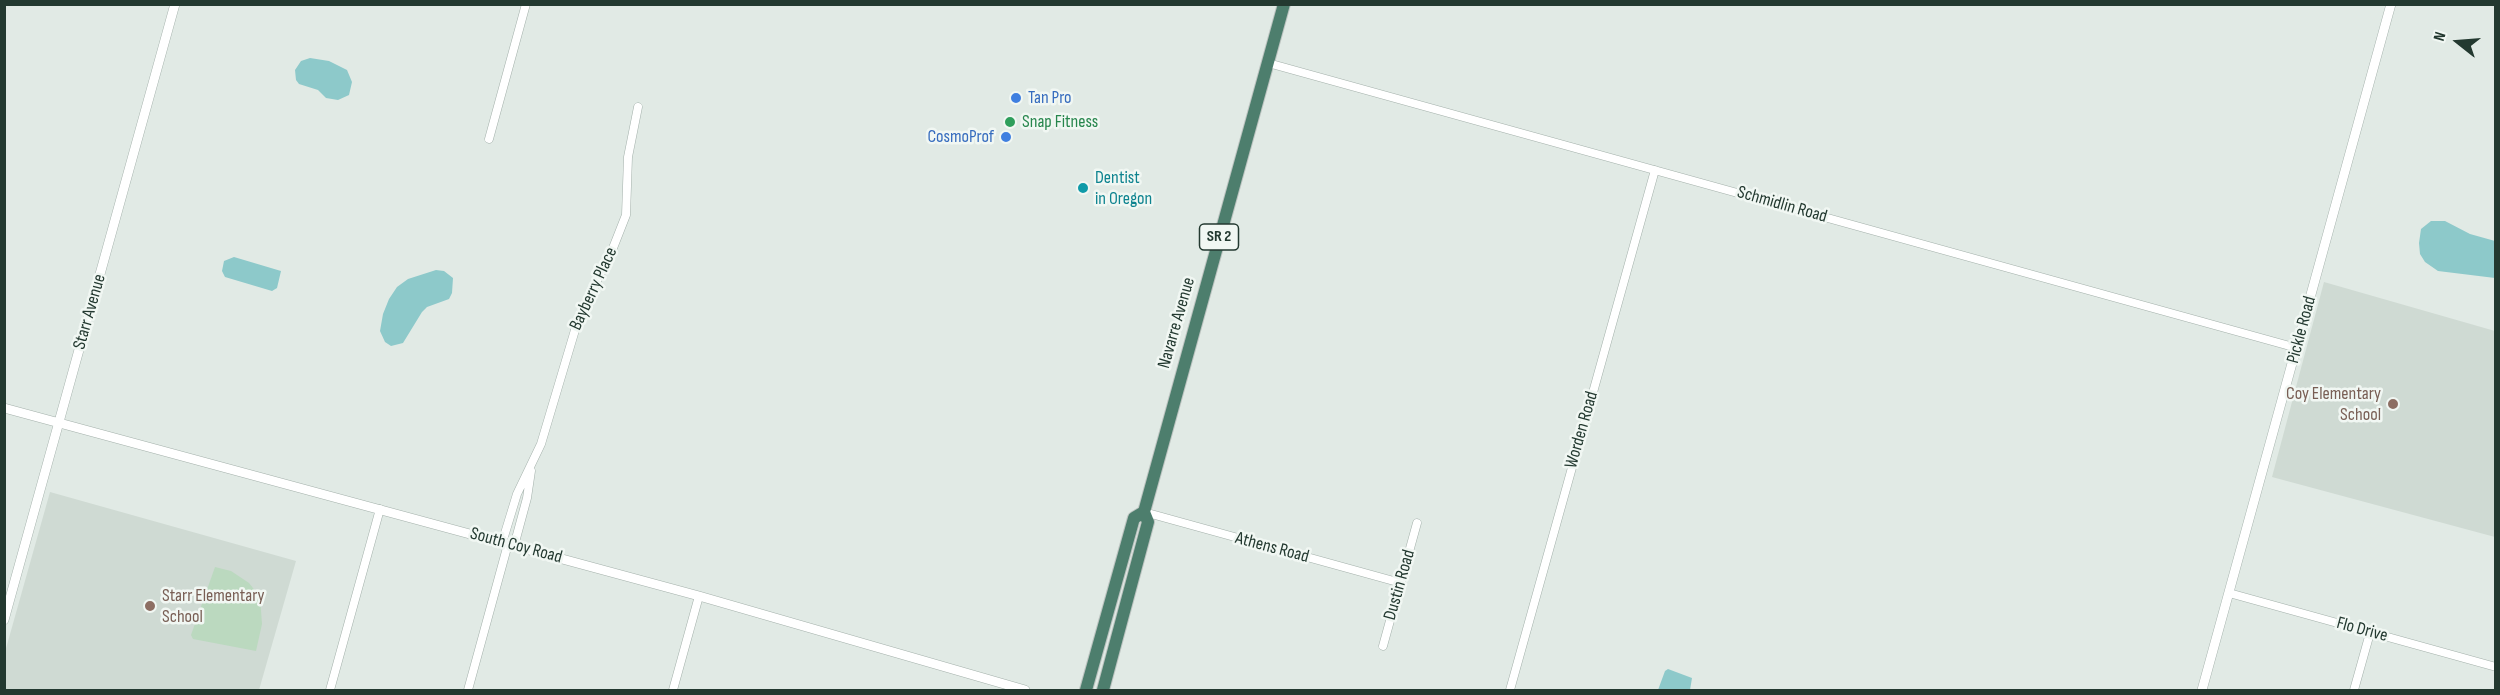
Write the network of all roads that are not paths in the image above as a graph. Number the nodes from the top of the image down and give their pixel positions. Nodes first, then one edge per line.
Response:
1 (175, 4) edge
2 (526, 4) edge
3 (1284, 4) edge
4 (2391, 4) edge
5 (1268, 63) junction
6 (638, 107) dead end
7 (489, 139) dead end
8 (1654, 170) junction
9 (2297, 348) junction
10 (4, 408) edge
11 (58, 425) junction
12 (532, 467) junction
13 (380, 509) junction
14 (1144, 512) junction
15 (1417, 523) dead end
16 (1130, 531) junction
17 (508, 544) junction
18 (1135, 572) junction
19 (1401, 583) junction
20 (2229, 593) junction
21 (699, 596) junction
22 (4, 620) edge
23 (2370, 633) junction
24 (1383, 646) dead end
25 (2496, 667) edge
26 (330, 690) edge
27 (468, 690) edge
28 (673, 690) edge
29 (1025, 690) edge
30 (1086, 690) edge
31 (1103, 690) edge
32 (1510, 690) edge
33 (2202, 690) edge
34 (2354, 690) edge

1 - 11 street, Starr Avenue
2 - 7 street
3 - 5 highway, Navarre Avenue / SR 2
4 - 9 street, Pickle Road
5 - 8 street, Schmidlin Road
5 - 14 highway, Navarre Avenue / SR 2
6 - 12 street, Bayberry Place
8 - 9 street, Schmidlin Road
8 - 32 street, Worden Road
9 - 20 street, Pickle Road
10 - 11 street, South Coy Road
11 - 13 street, South Coy Road
11 - 22 street, Starr Avenue
12 - 17 street, Bayberry Place
12 - 17 street, Bayberry Place
13 - 17 street, South Coy Road
13 - 26 street
14 - 16 highway, Navarre Avenue / SR 2
14 - 18 highway, Navarre Avenue / SR 2
14 - 19 street, Athens Road
15 - 19 street, Dustin Road
16 - 18 highway
16 - 30 highway, Navarre Avenue / SR 2
17 - 21 street, South Coy Road
17 - 27 street
18 - 31 highway, Navarre Avenue / SR 2
19 - 24 street, Dustin Road
20 - 23 street, Flo Drive
20 - 33 street, Pickle Road
21 - 28 street
21 - 29 street, South Coy Road
23 - 25 street, Flo Drive
23 - 34 street

